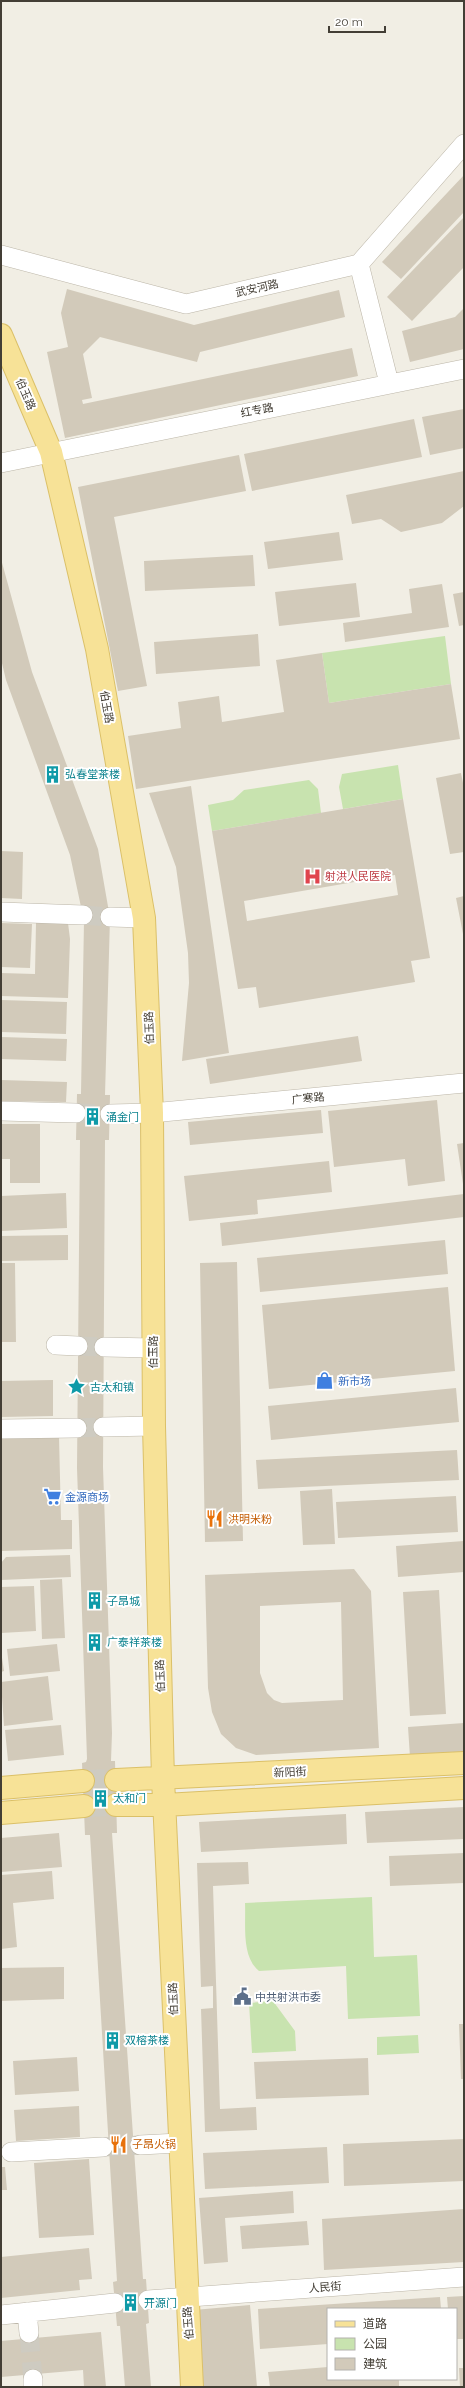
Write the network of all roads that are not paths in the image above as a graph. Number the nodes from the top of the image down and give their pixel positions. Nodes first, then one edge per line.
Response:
1 (464, 144) edge
2 (1, 255) edge
3 (359, 264) junction
4 (1, 335) edge
5 (464, 369) edge
6 (389, 383) junction
7 (51, 452) junction
8 (1, 463) edge
9 (1, 912) edge
10 (83, 915) tunnel mouth
11 (110, 917) tunnel mouth
12 (144, 918) junction
13 (464, 1083) edge
14 (1, 1111) edge
15 (152, 1113) junction
16 (76, 1114) tunnel mouth
17 (110, 1114) tunnel mouth
18 (56, 1345) dead end
19 (78, 1346) tunnel mouth
20 (104, 1347) tunnel mouth
21 (153, 1348) junction
22 (154, 1426) junction
23 (77, 1428) tunnel mouth
24 (103, 1428) tunnel mouth
25 (1, 1429) edge
26 (464, 1763) edge
27 (163, 1779) junction
28 (116, 1780) tunnel mouth
29 (83, 1782) tunnel mouth
30 (1, 1788) edge
31 (464, 1788) edge
32 (165, 1804) junction
33 (116, 1805) tunnel mouth
34 (84, 1806) tunnel mouth
35 (1, 1813) edge
36 (179, 2143) junction
37 (140, 2146) tunnel mouth
38 (103, 2147) tunnel mouth
39 (11, 2152) dead end
40 (464, 2277) edge
41 (186, 2296) junction
42 (148, 2300) tunnel mouth
43 (115, 2303) tunnel mouth
44 (27, 2312) junction
45 (1, 2315) edge
46 (29, 2332) tunnel mouth
47 (192, 2387) edge

1 - 3 street
2 - 3 street, 武安河路
3 - 6 street
4 - 7 main road, 伯玉路
5 - 6 street, 红专路
6 - 7 street, 红专路
7 - 8 street, 红专路
7 - 12 main road, 伯玉路
9 - 10 street
11 - 12 street
12 - 15 main road, 伯玉路
13 - 15 street, 广寒路
14 - 16 street
15 - 17 street, 广寒路
15 - 21 main road, 伯玉路
18 - 19 street
20 - 21 street
21 - 22 main road, 伯玉路
22 - 24 street
22 - 27 main road, 伯玉路
23 - 25 street
26 - 27 main road, 新阳街
27 - 28 main road, 新阳街
27 - 32 main road, 伯玉路
29 - 30 main road
31 - 32 main road
32 - 33 main road
32 - 36 main road, 伯玉路
34 - 35 main road
36 - 37 street
36 - 41 main road, 伯玉路
38 - 39 street
40 - 41 street, 人民街
41 - 42 street, 人民街
41 - 47 main road, 伯玉路
43 - 44 street
44 - 45 street
44 - 46 street

